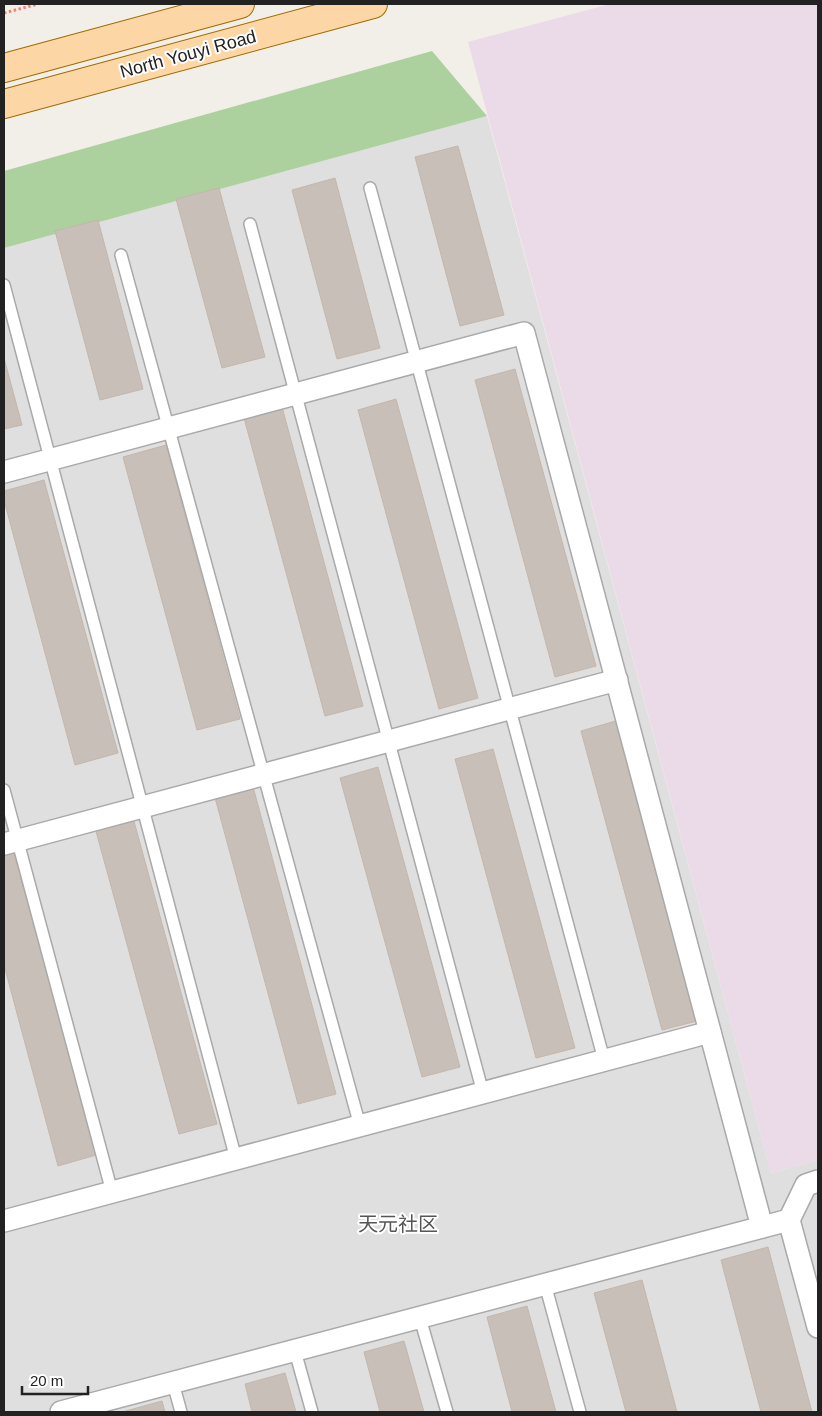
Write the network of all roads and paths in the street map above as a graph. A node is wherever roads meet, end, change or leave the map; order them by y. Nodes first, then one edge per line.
1 (38, 4) edge
2 (240, 4) edge
3 (373, 4) edge
4 (189, 10) edge
5 (4, 13) edge
6 (4, 68) edge
7 (4, 104) edge
8 (370, 188) dead end
9 (250, 224) dead end
10 (120, 255) dead end
11 (4, 285) edge
12 (416, 361) junction
13 (296, 394) junction
14 (168, 428) junction
15 (51, 459) junction
16 (4, 472) edge
17 (617, 680) junction
18 (509, 708) junction
19 (389, 741) junction
20 (263, 774) junction
21 (4, 790) edge
22 (143, 807) junction
23 (11, 842) edge
24 (710, 1032) junction
25 (604, 1060) junction
26 (483, 1093) junction
27 (360, 1126) junction
28 (236, 1159) junction
29 (818, 1182) edge
30 (112, 1192) junction
31 (789, 1220) junction
32 (4, 1221) edge
33 (762, 1227) junction
34 (545, 1284) junction
35 (420, 1318) junction
36 (818, 1327) edge
37 (295, 1351) junction
38 (173, 1383) junction
39 (61, 1412) edge
40 (181, 1412) edge
41 (312, 1412) edge
42 (447, 1412) edge
43 (580, 1412) edge

1 - 5 path
2 - 4 main road, North Youyi Road
3 - 7 main road, North Youyi Road
4 - 6 main road, North Youyi Road
8 - 12 lane
9 - 13 lane
10 - 14 lane
11 - 15 lane
12 - 13 street
12 - 17 street
12 - 18 lane
13 - 14 street
13 - 19 lane
14 - 15 street
14 - 20 lane
15 - 16 street
15 - 22 lane
17 - 18 street
17 - 24 street
18 - 19 street
18 - 25 lane
19 - 20 street
19 - 26 lane
20 - 22 street
20 - 27 lane
21 - 23 lane
22 - 23 street
22 - 28 lane
23 - 30 lane
24 - 25 street
24 - 33 street
25 - 26 street
26 - 27 street
27 - 28 street
28 - 30 street
29 - 31 street
30 - 32 street
31 - 33 street
31 - 36 street
33 - 34 street
34 - 35 street
34 - 43 lane
35 - 37 street
35 - 42 lane
37 - 38 street
37 - 41 lane
38 - 39 street
38 - 40 lane

